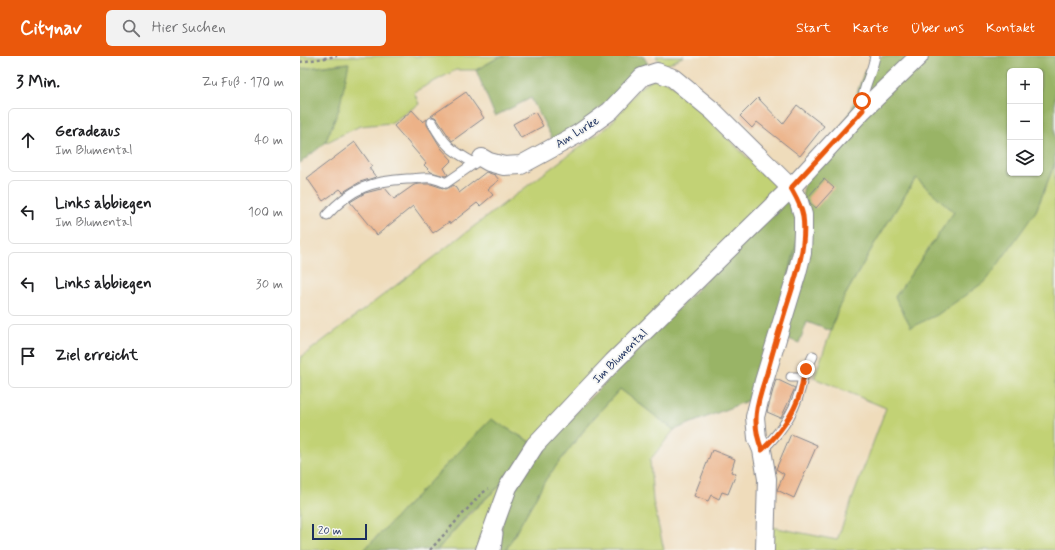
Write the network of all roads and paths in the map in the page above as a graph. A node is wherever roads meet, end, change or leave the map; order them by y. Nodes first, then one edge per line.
1 (337, 56) edge
2 (875, 56) edge
3 (919, 56) edge
4 (300, 62) edge
5 (863, 110) junction
6 (432, 122) dead end
7 (478, 160) junction
8 (791, 188) junction
9 (327, 215) dead end
10 (813, 356) dead end
11 (791, 376) dead end
12 (803, 377) junction
13 (762, 450) junction
14 (492, 486) dead end
15 (494, 525) junction
16 (430, 550) edge
17 (485, 550) edge
18 (496, 550) edge
19 (765, 550) edge

1 - 4 path
2 - 5 lane
3 - 5 street, Im Blumental
5 - 8 street, Im Blumental
6 - 7 lane
7 - 8 street, Am Lurke
7 - 9 lane
8 - 13 street
8 - 15 street, Im Blumental
10 - 12 lane
11 - 12 lane
12 - 13 lane
13 - 19 street
14 - 16 path
15 - 17 street, Im Blumental
15 - 18 lane

